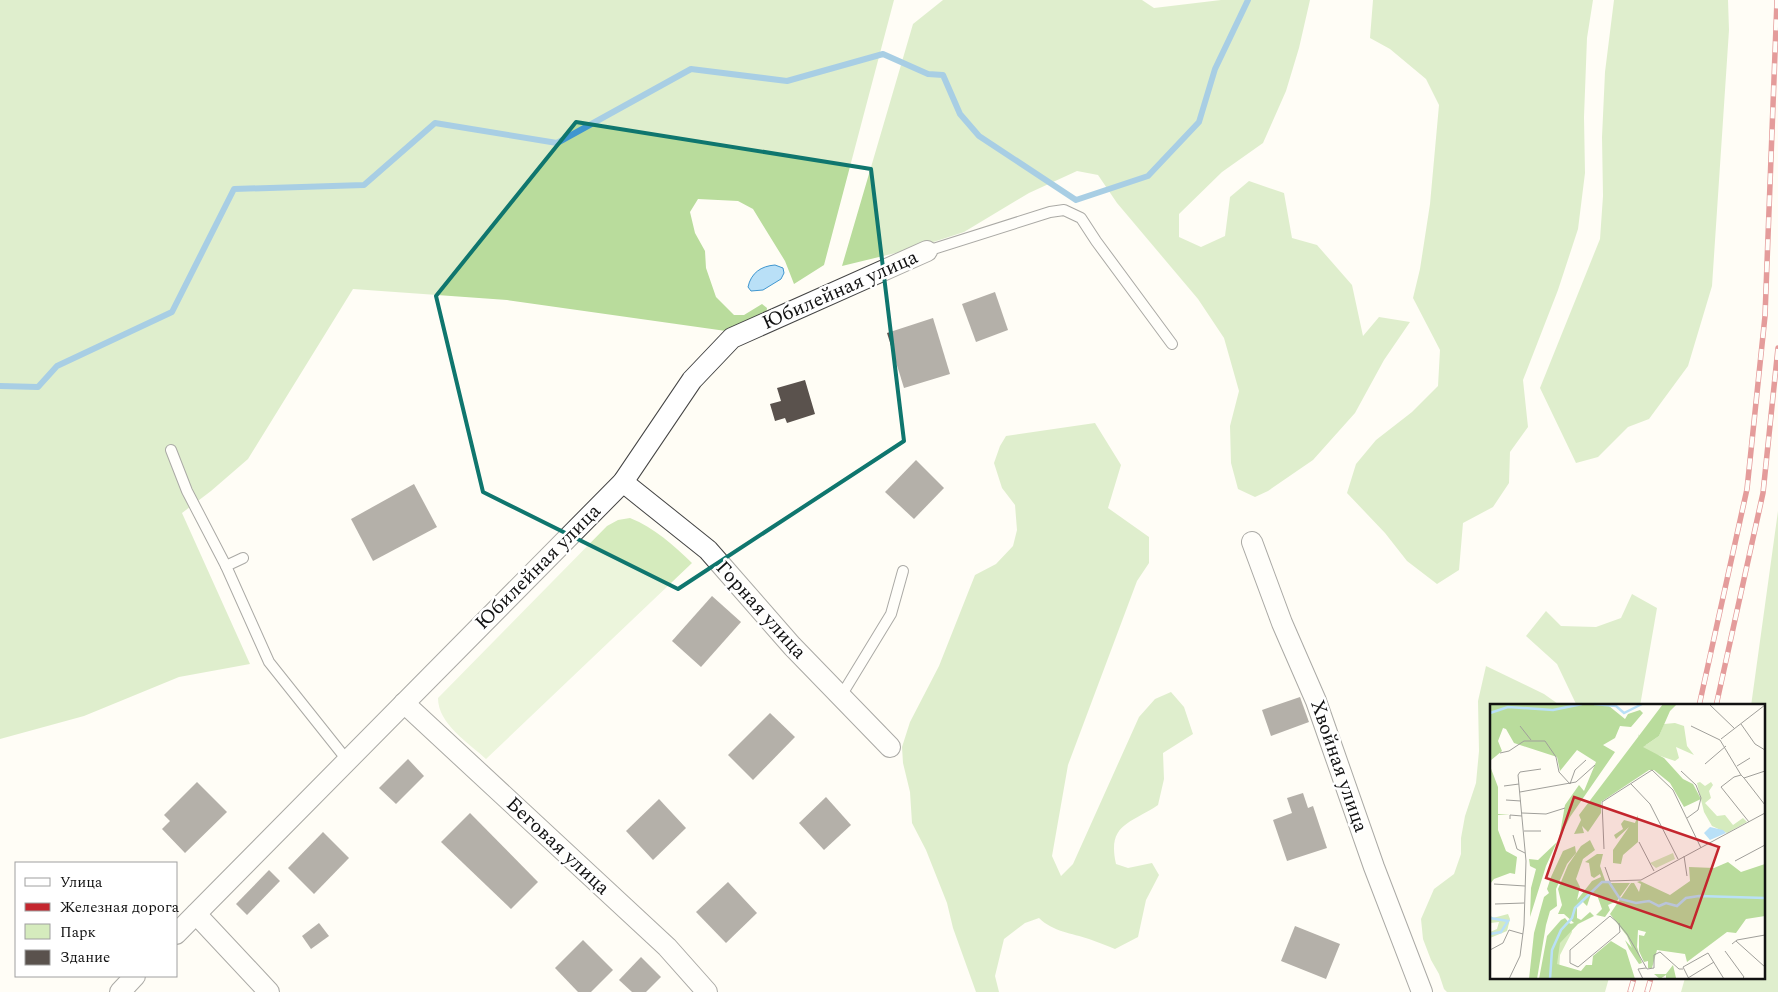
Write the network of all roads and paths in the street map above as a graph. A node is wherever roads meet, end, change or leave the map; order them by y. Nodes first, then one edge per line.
1 (926, 251) joint
2 (1172, 344) dead end
3 (171, 450) dead end
4 (623, 482) junction
5 (1252, 542) dead end
6 (243, 558) dead end
7 (226, 566) junction
8 (903, 570) dead end
9 (841, 696) junction
10 (404, 703) junction
11 (890, 747) dead end
12 (347, 760) junction
13 (196, 914) junction
14 (178, 932) edge
15 (134, 977) edge
16 (120, 992) edge
17 (269, 992) edge
18 (707, 992) edge
19 (1422, 992) edge

1 - 2 lane
1 - 4 street, Юбилейная улица
3 - 7 lane
4 - 9 street, Горная улица
4 - 10 street, Юбилейная улица
5 - 19 street, Хвойная улица
6 - 7 lane
7 - 12 lane
8 - 9 lane
9 - 11 street, Горная улица
10 - 12 street, Юбилейная улица
10 - 18 street, Беговая улица
12 - 13 street, Юбилейная улица
13 - 14 street, Юбилейная улица
13 - 17 street
15 - 16 street

